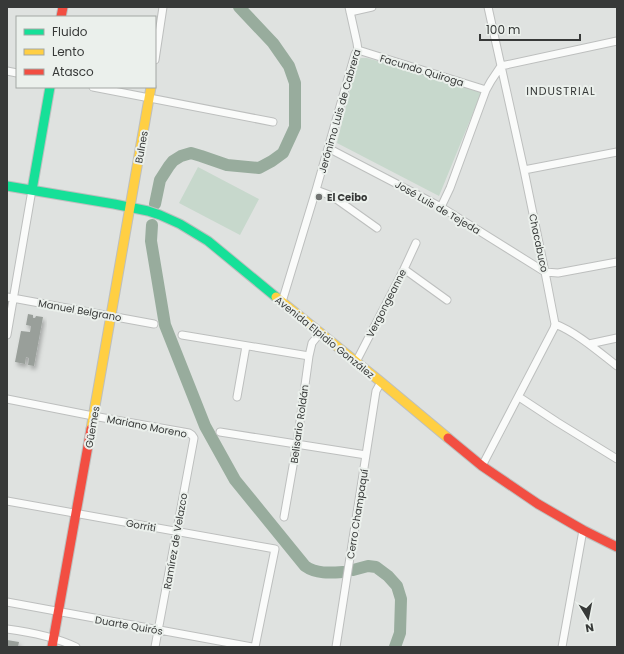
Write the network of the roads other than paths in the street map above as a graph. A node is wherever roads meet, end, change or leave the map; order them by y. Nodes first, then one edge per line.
1 (163, 7) edge
2 (372, 7) edge
3 (488, 7) edge
4 (350, 9) edge
5 (617, 41) edge
6 (358, 50) junction
7 (156, 53) edge
8 (501, 66) junction
9 (50, 88) edge
10 (100, 88) edge
11 (151, 88) edge
12 (486, 90) junction
13 (149, 97) junction
14 (273, 122) dead end
15 (328, 148) junction
16 (617, 152) edge
17 (524, 170) junction
18 (7, 186) edge
19 (32, 190) junction
20 (316, 190) junction
21 (130, 207) junction
22 (441, 207) junction
23 (377, 228) dead end
24 (416, 243) dead end
25 (617, 262) edge
26 (404, 269) junction
27 (545, 272) junction
28 (10, 298) edge
29 (447, 300) dead end
30 (282, 302) junction
31 (111, 316) junction
32 (154, 324) dead end
33 (555, 324) junction
34 (320, 333) junction
35 (7, 335) edge
36 (182, 335) dead end
37 (617, 338) edge
38 (588, 344) junction
39 (246, 346) junction
40 (309, 356) junction
41 (356, 362) junction
42 (617, 366) edge
43 (381, 382) junction
44 (237, 397) dead end
45 (519, 397) junction
46 (7, 399) edge
47 (93, 416) junction
48 (220, 432) dead end
49 (192, 435) joint
50 (297, 444) junction
51 (366, 455) junction
52 (617, 459) edge
53 (482, 466) junction
54 (7, 501) edge
55 (77, 513) junction
56 (284, 517) dead end
57 (583, 530) junction
58 (176, 532) junction
59 (617, 548) edge
60 (7, 602) edge
61 (58, 612) junction
62 (7, 630) edge
63 (158, 630) junction
64 (53, 643) edge
65 (76, 647) edge
66 (155, 647) edge
67 (252, 647) edge
68 (255, 647) edge
69 (336, 647) edge
70 (562, 647) edge

1 - 7 street
2 - 4 street
3 - 8 street, Chacabuco
4 - 6 street, Jerónimo Luis de Cabrera
5 - 8 street
6 - 12 street, Facundo Quiroga
6 - 15 street, Jerónimo Luis de Cabrera
8 - 12 street
8 - 17 street, Chacabuco
9 - 19 main road
10 - 13 street
11 - 13 main road, Bulnes
12 - 22 street
13 - 14 street
13 - 21 main road, Bulnes
15 - 20 street, Jerónimo Luis de Cabrera
15 - 22 street, José Luis de Tejeda
16 - 17 street
17 - 27 street, Chacabuco
18 - 19 main road, Avenida Elpidio González
19 - 21 main road, Avenida Elpidio González
19 - 28 street
20 - 23 street
20 - 30 street, Jerónimo Luis de Cabrera
21 - 30 main road, Avenida Elpidio González
21 - 31 main road, Güemes
22 - 27 street, José Luis de Tejeda
24 - 26 street, Vergongeanne
25 - 27 street
26 - 29 street
26 - 41 street, Vergongeanne
27 - 33 street, Chacabuco
28 - 31 street, Manuel Belgrano
28 - 35 street
30 - 34 main road, Avenida Elpidio González
31 - 32 street, Manuel Belgrano
31 - 47 main road, Güemes
33 - 38 street
33 - 45 street
34 - 40 street, Belisario Roldán
34 - 41 main road, Avenida Elpidio González
36 - 39 street
37 - 38 street
38 - 42 street
39 - 40 street
39 - 44 street
40 - 50 street, Belisario Roldán
41 - 43 main road, Avenida Elpidio González
43 - 51 street, Cerro Champaquí
43 - 53 main road, Avenida Elpidio González
45 - 52 street
45 - 53 street
46 - 47 street, Mariano Moreno
47 - 49 street, Mariano Moreno
47 - 55 main road, Güemes
48 - 50 street
49 - 58 street, Ramírez de Velazco
50 - 51 street
50 - 56 street, Belisario Roldán
51 - 69 street, Cerro Champaquí
53 - 57 main road, Avenida Elpidio González
54 - 55 street, Gorriti
55 - 58 street, Gorriti
55 - 61 main road, Güemes
57 - 59 main road, Avenida Elpidio González
57 - 70 street
58 - 63 street, Ramírez de Velazco
58 - 68 street, Gorriti
60 - 61 street, Duarte Quirós
61 - 63 street, Duarte Quirós
61 - 64 main road, Güemes
62 - 64 street
63 - 66 street, Ramírez de Velazco
63 - 67 street, Duarte Quirós
64 - 65 street

